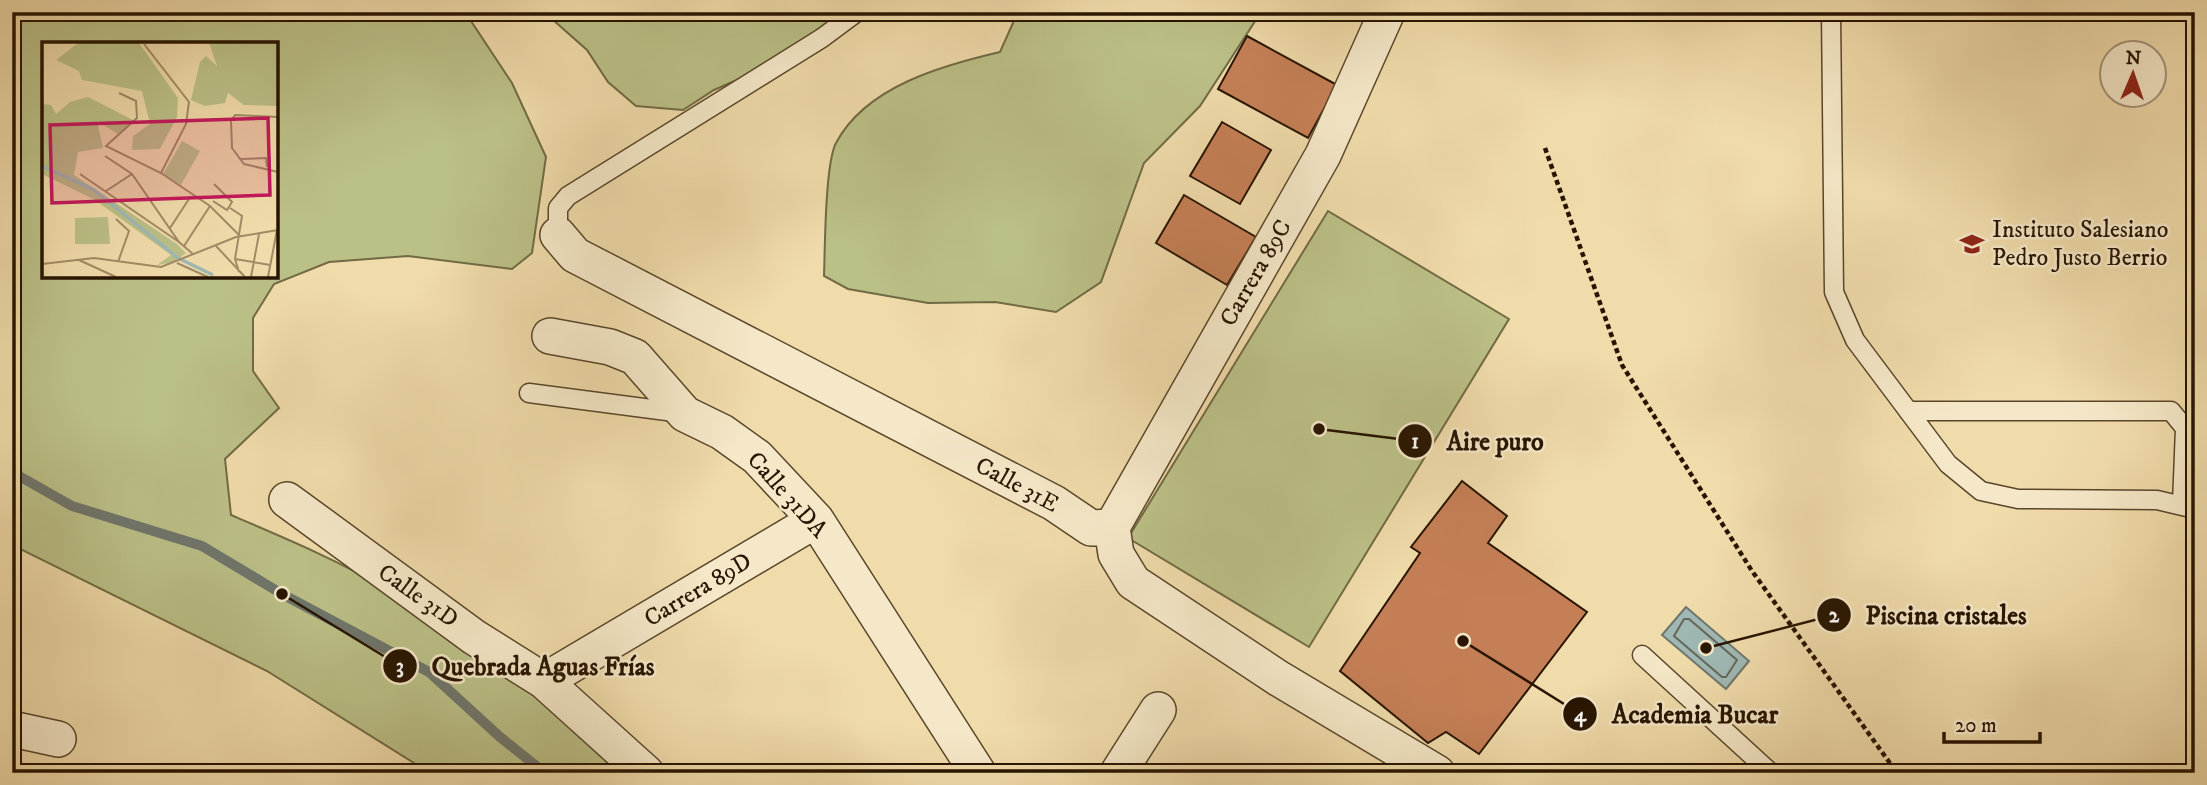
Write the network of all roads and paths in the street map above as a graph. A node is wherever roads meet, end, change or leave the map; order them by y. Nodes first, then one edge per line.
1 (858, 12) edge
2 (1387, 12) edge
3 (1831, 12) edge
4 (1545, 148) dead end
5 (558, 234) joint
6 (550, 336) dead end
7 (529, 393) dead end
8 (1908, 411) junction
9 (685, 414) junction
10 (286, 500) dead end
11 (2188, 506) edge
12 (816, 520) junction
13 (1112, 527) junction
14 (1642, 655) dead end
15 (544, 681) junction
16 (1158, 710) dead end
17 (12, 729) edge
18 (58, 739) dead end
19 (646, 773) edge
20 (978, 773) edge
21 (1118, 773) edge
22 (1437, 773) edge
23 (1771, 773) edge
24 (1893, 773) edge

1 - 5 lane
2 - 13 street, Carrera 89C
3 - 8 lane
4 - 24 path
5 - 13 street, Calle 31E
6 - 9 street, Calle 31DA
7 - 9 lane
8 - 11 lane
8 - 11 lane
9 - 12 street, Calle 31DA
10 - 15 street, Calle 31D
12 - 15 street, Carrera 89D
12 - 20 street, Calle 31DA
13 - 22 street
14 - 23 lane
15 - 19 street, Calle 31D
16 - 21 street
17 - 18 street

